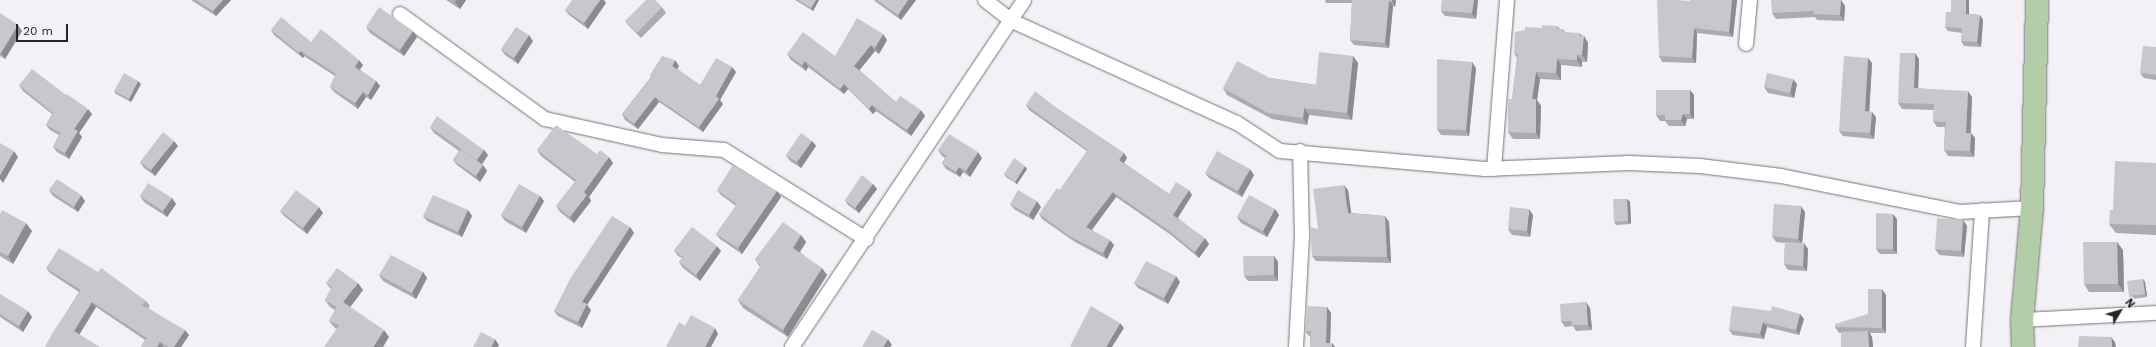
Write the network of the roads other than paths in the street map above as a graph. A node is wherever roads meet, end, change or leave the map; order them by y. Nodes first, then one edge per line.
1 (985, 0) edge
2 (1024, 0) edge
3 (1507, 0) edge
4 (1750, 0) edge
5 (2037, 0) edge
6 (400, 14) dead end
7 (1012, 21) junction
8 (1746, 44) dead end
9 (1300, 151) junction
10 (1494, 169) junction
11 (2032, 208) junction
12 (1982, 210) junction
13 (866, 239) junction
14 (2156, 313) edge
15 (2022, 320) junction
16 (792, 347) edge
17 (1296, 347) edge
18 (1973, 347) edge
19 (2023, 347) edge

1 - 7 street
2 - 7 street
3 - 10 street
4 - 8 street
5 - 11 main road
6 - 13 street
7 - 9 street
7 - 13 street
9 - 10 street
9 - 17 street
10 - 12 street
11 - 12 street
11 - 15 main road
12 - 18 street
13 - 16 street
14 - 15 street
15 - 19 main road

